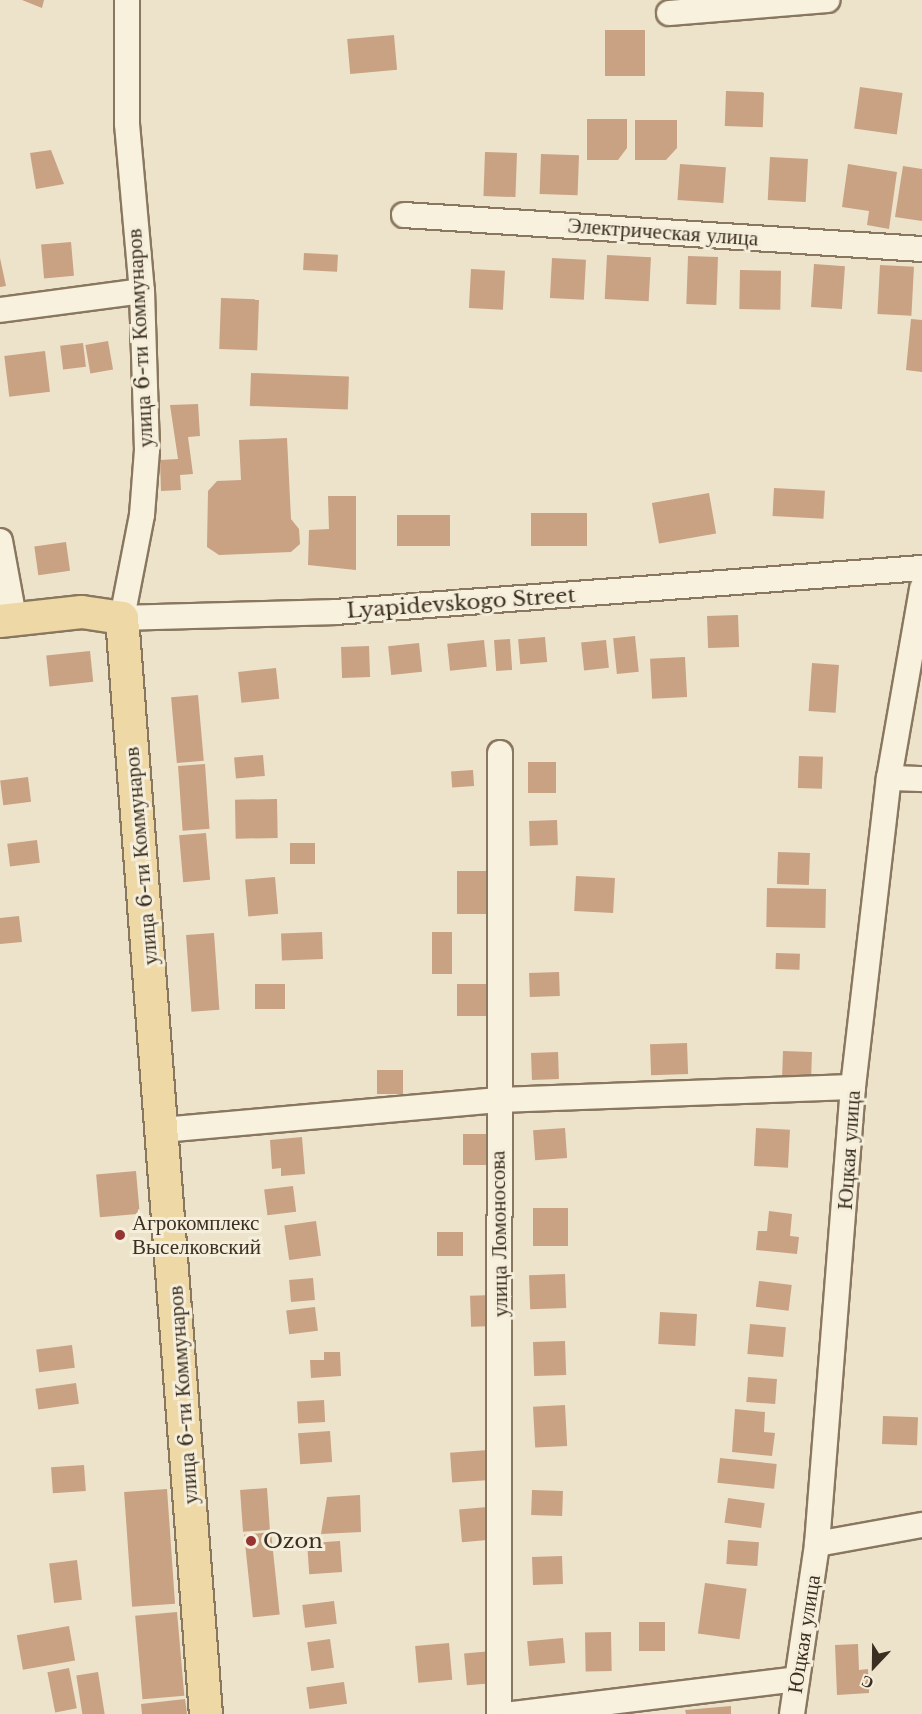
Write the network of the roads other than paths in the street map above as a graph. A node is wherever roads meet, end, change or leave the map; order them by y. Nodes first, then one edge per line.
1 (127, 0) edge
2 (827, 0) edge
3 (669, 14) dead end
4 (404, 215) dead end
5 (922, 249) edge
6 (142, 291) junction
7 (0, 310) edge
8 (0, 542) edge
9 (922, 568) edge
10 (922, 588) edge
11 (122, 618) junction
12 (7, 619) edge
13 (500, 753) dead end
14 (889, 778) junction
15 (922, 778) edge
16 (853, 1087) junction
17 (498, 1100) junction
18 (163, 1130) junction
19 (922, 1525) edge
20 (817, 1544) junction
21 (797, 1679) junction
22 (206, 1714) edge
23 (499, 1714) edge
24 (513, 1714) edge
25 (792, 1714) edge

1 - 6 street, улица 6-ти Коммунаров
2 - 3 street
4 - 5 street, Электрическая улица
6 - 7 street
6 - 11 street, улица 6-ти Коммунаров
8 - 12 street
9 - 11 street, Lyapidevskogo Street
10 - 14 street, Юцкая улица
11 - 12 main road, Lyapidevskogo Street
11 - 18 main road, улица 6-ти Коммунаров
13 - 17 street, улица Ломоносова
14 - 15 street
14 - 16 street, Юцкая улица
16 - 17 street
16 - 20 street, Юцкая улица
17 - 18 street
17 - 23 street, улица Ломоносова
18 - 22 main road, улица 6-ти Коммунаров
19 - 20 street
20 - 21 street, Юцкая улица
21 - 24 street
21 - 25 street, Юцкая улица

